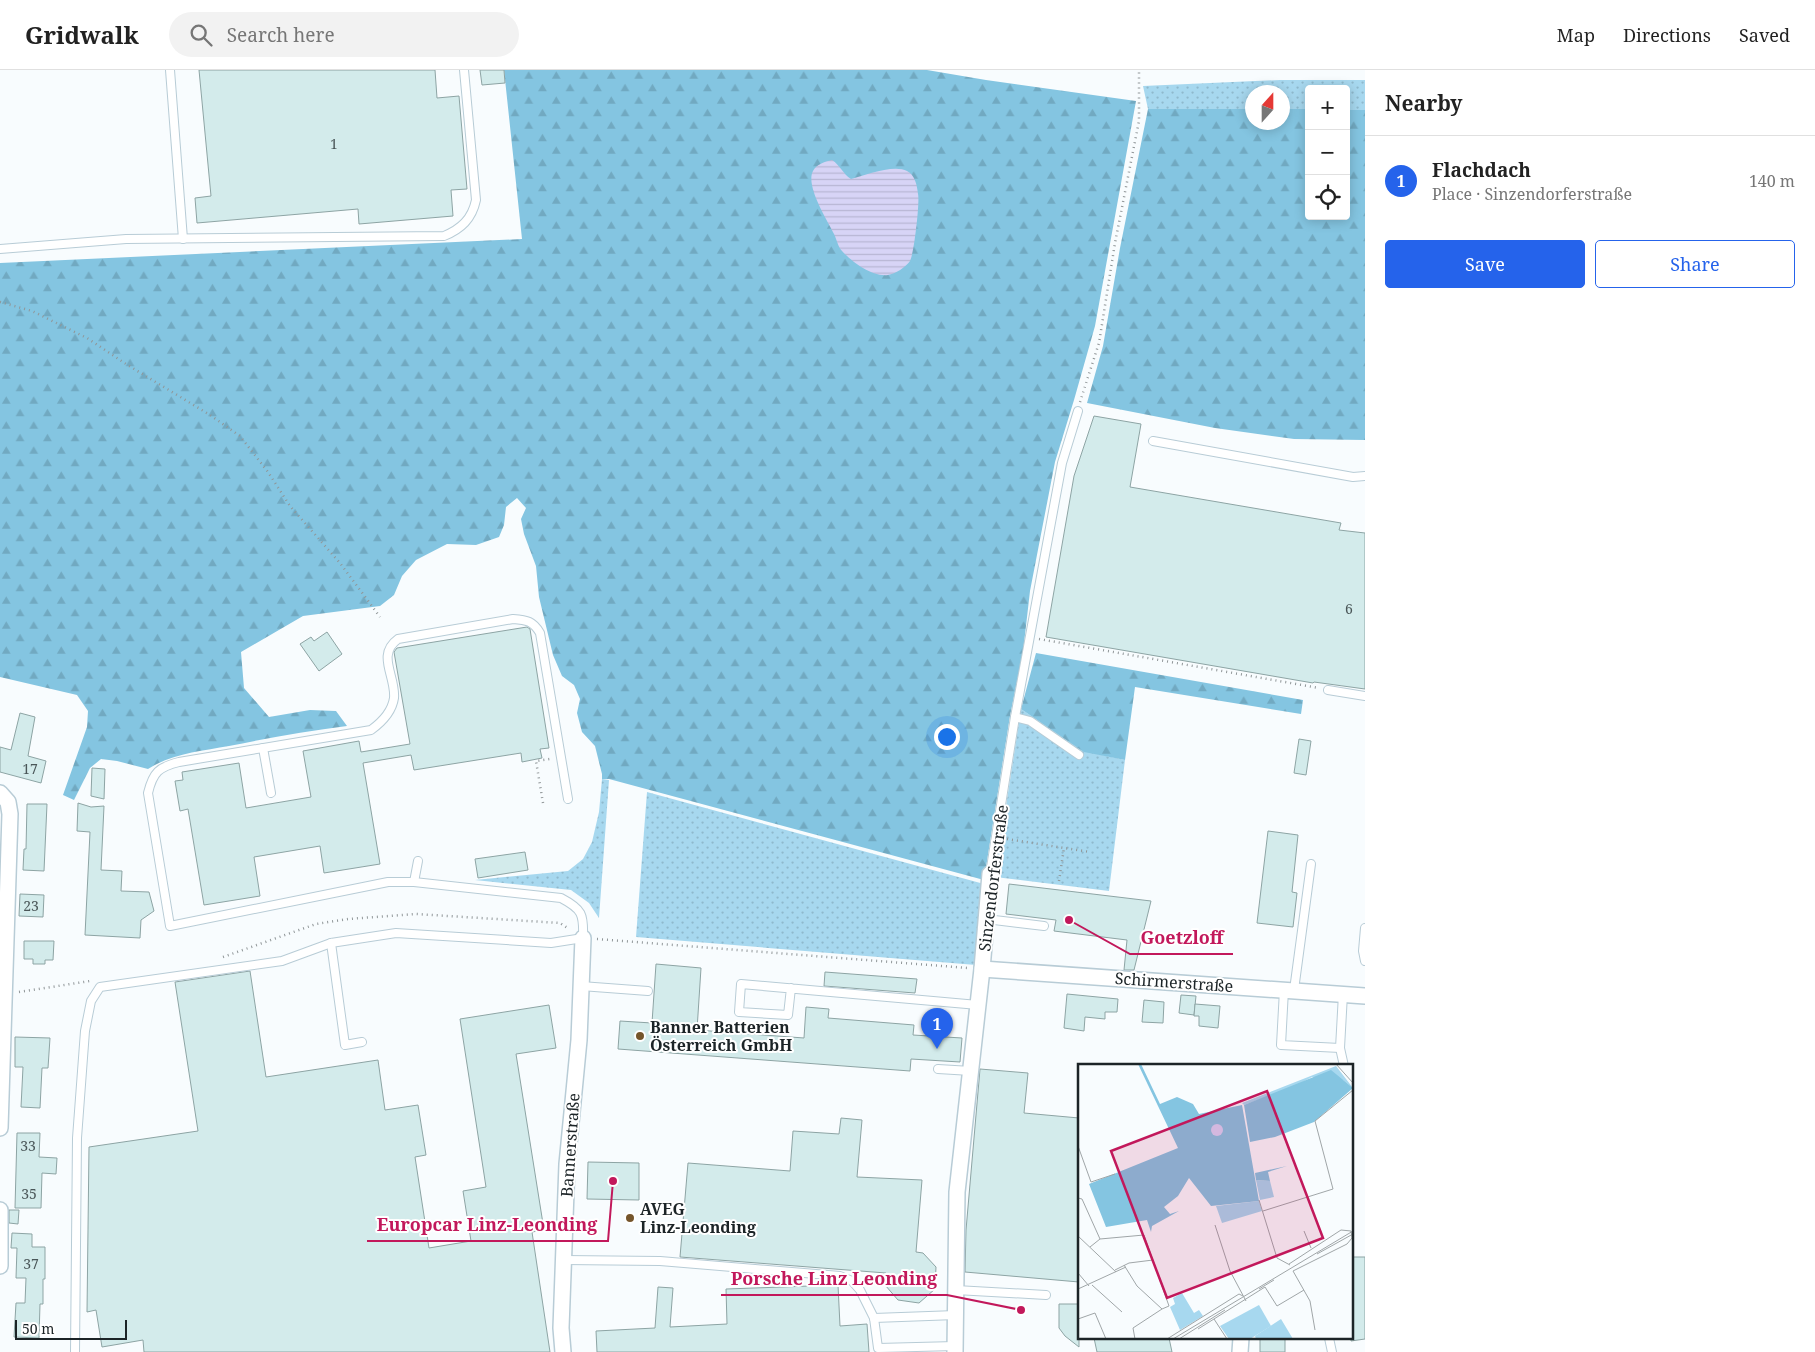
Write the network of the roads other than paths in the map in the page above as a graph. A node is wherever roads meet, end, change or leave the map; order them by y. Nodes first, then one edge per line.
1 (170, 70) edge
2 (464, 70) edge
3 (183, 239) junction
4 (0, 249) edge
5 (1078, 411) road end
6 (1153, 441) dead end
7 (1365, 476) edge
8 (1328, 690) road end
9 (1365, 696) edge
10 (1015, 717) junction
11 (263, 748) junction
12 (1079, 755) dead end
13 (0, 793) edge
14 (271, 793) dead end
15 (568, 799) dead end
16 (418, 861) dead end
17 (1311, 864) dead end
18 (990, 874) joint
19 (414, 882) junction
20 (986, 919) junction
21 (1044, 926) dead end
22 (1365, 928) edge
23 (583, 938) junction
24 (331, 943) junction
25 (1365, 961) edge
26 (982, 969) junction
27 (581, 986) junction
28 (790, 988) junction
29 (1289, 990) junction
30 (648, 991) dead end
31 (1343, 994) junction
32 (1365, 996) edge
33 (978, 1005) junction
34 (2, 1018) edge
35 (362, 1042) dead end
36 (1340, 1048) junction
37 (1344, 1064) edge
38 (938, 1069) dead end
39 (971, 1071) junction
40 (0, 1128) edge
41 (0, 1210) edge
42 (564, 1260) junction
43 (0, 1266) edge
44 (956, 1290) junction
45 (1046, 1294) dead end
46 (956, 1314) junction
47 (874, 1318) junction
48 (955, 1349) edge
49 (75, 1352) edge
50 (563, 1352) edge

1 - 3 lane
2 - 3 lane
3 - 4 lane
5 - 10 lane, Sinzendorferstraße
6 - 7 lane
8 - 9 lane
10 - 12 lane
10 - 18 lane, Sinzendorferstraße
11 - 14 lane
11 - 15 lane
11 - 19 lane
13 - 34 street
16 - 19 lane
17 - 29 lane
18 - 20 street, Sinzendorferstraße
19 - 23 lane
20 - 21 lane
20 - 26 street, Sinzendorferstraße
22 - 25 lane
23 - 24 lane
23 - 27 street, Bannerstraße
24 - 35 lane
24 - 49 lane
26 - 29 street, Schirmerstraße
26 - 33 street, Sinzendorferstraße
27 - 30 lane
27 - 42 street, Bannerstraße
28 - 28 lane
28 - 33 lane
29 - 31 street, Schirmerstraße
29 - 36 lane
31 - 32 street, Schirmerstraße
31 - 36 lane
33 - 39 street, Sinzendorferstraße
34 - 40 street
36 - 37 lane
38 - 39 lane
39 - 44 street, Sinzendorferstraße
41 - 43 street
42 - 47 lane
42 - 50 street, Bannerstraße
44 - 45 lane
44 - 46 street, Sinzendorferstraße
46 - 47 lane
46 - 48 street, Sinzendorferstraße
47 - 48 lane

